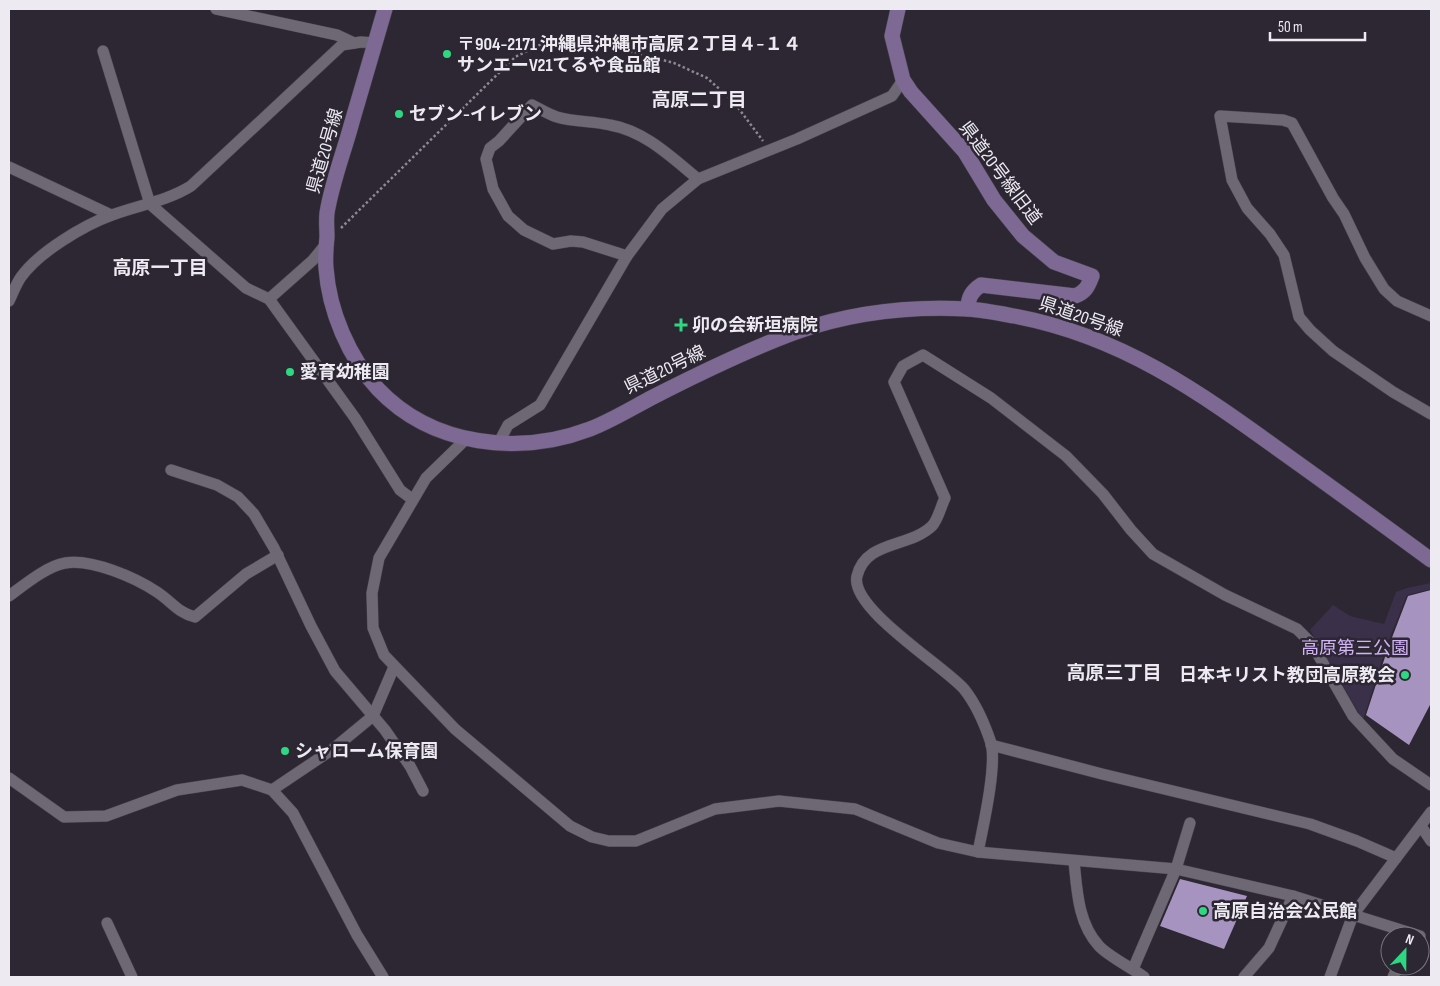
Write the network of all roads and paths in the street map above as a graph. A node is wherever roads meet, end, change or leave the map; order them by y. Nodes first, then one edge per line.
1 (216, 9) edge
2 (385, 9) edge
3 (898, 9) edge
4 (355, 43) junction
5 (375, 43) junction
6 (103, 51) dead end
7 (903, 80) junction
8 (9, 167) edge
9 (698, 179) junction
10 (150, 204) junction
11 (111, 215) junction
12 (326, 244) junction
13 (627, 256) junction
14 (269, 299) junction
15 (9, 301) edge
16 (968, 309) junction
17 (1431, 316) edge
18 (1431, 414) edge
19 (466, 439) junction
20 (498, 444) junction
21 (171, 470) dead end
22 (412, 499) junction
23 (278, 555) junction
24 (1431, 560) edge
25 (9, 596) edge
26 (394, 667) junction
27 (373, 716) junction
28 (991, 745) junction
29 (9, 778) edge
30 (1431, 785) edge
31 (272, 790) junction
32 (423, 791) dead end
33 (1431, 812) edge
34 (1190, 824) dead end
35 (1421, 826) junction
36 (1431, 841) edge
37 (978, 852) junction
38 (1396, 858) junction
39 (1074, 861) junction
40 (1176, 869) junction
41 (1293, 896) junction
42 (1353, 915) junction
43 (107, 923) dead end
44 (1386, 926) edge
45 (1133, 969) junction
46 (132, 977) edge
47 (383, 977) edge
48 (1144, 977) edge
49 (1244, 977) edge
50 (1330, 977) edge

1 - 4 street
2 - 5 main road, 県道20号線
3 - 7 main road, 県道20号線旧道
4 - 5 street
4 - 10 street
5 - 12 main road, 県道20号線
6 - 10 street
7 - 9 street
7 - 16 main road, 県道20号線旧道
8 - 11 street
9 - 13 street
9 - 13 street
10 - 11 street
10 - 14 street
11 - 15 street
12 - 14 street
12 - 19 main road, 県道20号線
13 - 20 street
14 - 22 street
16 - 20 main road, 県道20号線
16 - 24 main road, 県道20号線
17 - 18 street
19 - 20 main road, 県道20号線
19 - 22 street
21 - 23 street
22 - 26 street
23 - 25 street
23 - 27 street
26 - 27 street
26 - 37 street
27 - 31 street
27 - 32 street
28 - 30 street
28 - 37 street
28 - 38 street
29 - 31 street
31 - 47 street
33 - 35 street
34 - 40 street
35 - 36 street
35 - 38 street
37 - 39 street
38 - 42 street
39 - 40 street
39 - 45 street
40 - 41 street
40 - 45 street
41 - 42 street
41 - 49 street
42 - 44 street
42 - 50 street
43 - 46 street
45 - 48 street

